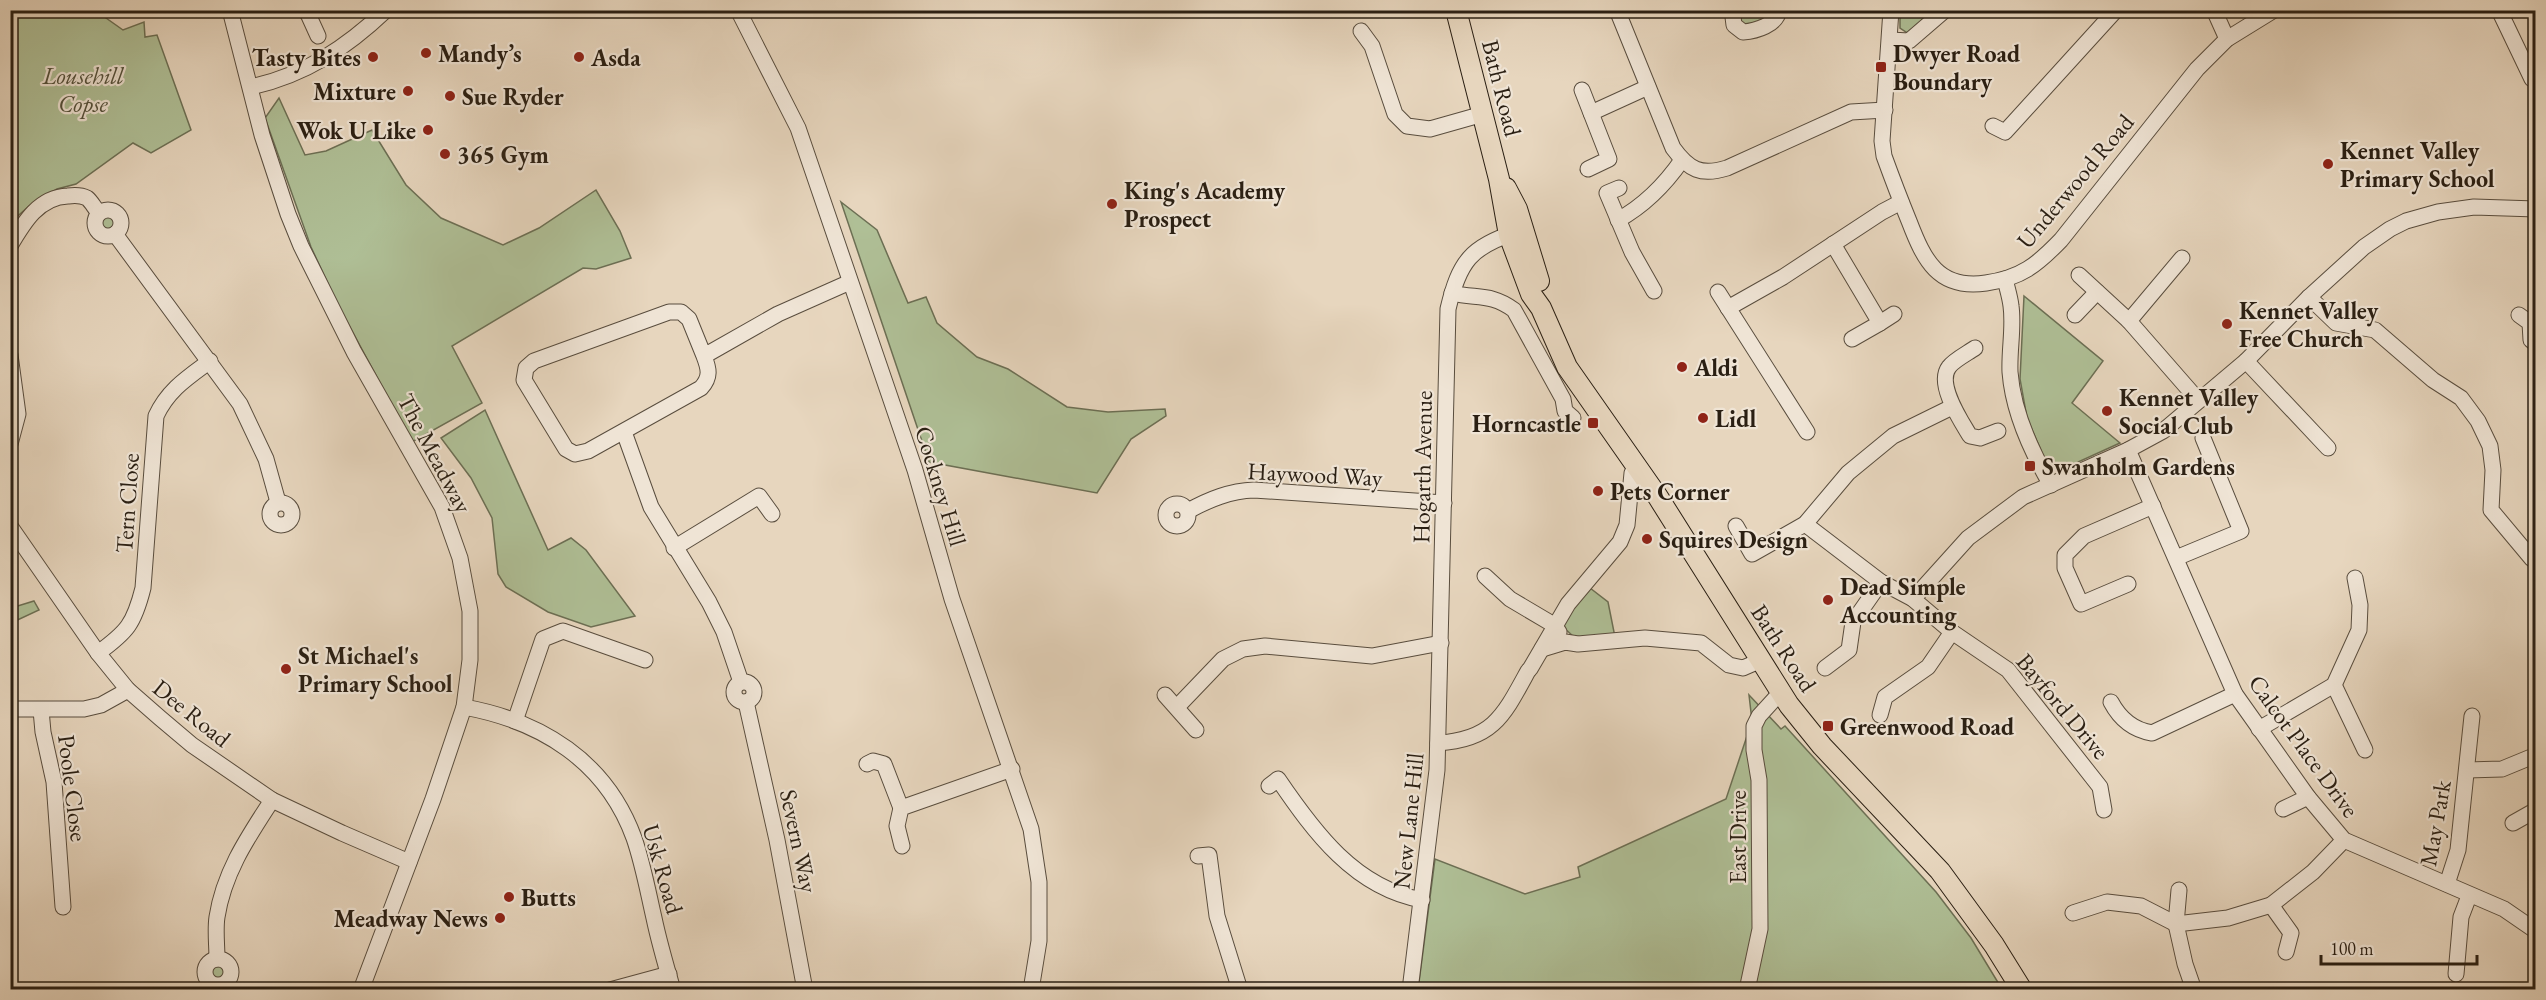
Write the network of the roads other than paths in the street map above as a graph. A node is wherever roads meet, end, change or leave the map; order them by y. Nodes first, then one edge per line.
1 (230, 10) edge
2 (304, 10) edge
3 (386, 10) edge
4 (738, 10) edge
5 (1456, 10) edge
6 (1617, 10) edge
7 (1737, 10) edge
8 (1779, 10) edge
9 (1891, 10) edge
10 (1945, 10) edge
11 (2116, 10) edge
12 (2214, 10) edge
13 (2274, 10) edge
14 (2499, 10) edge
15 (1360, 32) dead end
16 (318, 36) dead end
17 (2227, 39) junction
18 (1890, 40) junction
19 (2529, 56) edge
20 (2532, 80) dead end
21 (251, 87) junction
22 (1648, 87) junction
23 (1582, 90) dead end
24 (1885, 110) junction
25 (1591, 113) junction
26 (1483, 114) junction
27 (2005, 133) dead end
28 (1682, 160) junction
29 (1588, 169) dead end
30 (1619, 188) dead end
31 (1901, 202) junction
32 (2535, 209) edge
33 (1618, 220) junction
34 (1516, 233) junction
35 (1833, 244) junction
36 (10, 246) edge
37 (2182, 258) dead end
38 (2079, 275) dead end
39 (2005, 279) junction
40 (850, 282) junction
41 (1654, 291) dead end
42 (1718, 291) dead end
43 (2097, 292) junction
44 (1452, 293) junction
45 (2309, 297) junction
46 (1728, 308) junction
47 (1894, 314) dead end
48 (2075, 315) dead end
49 (2528, 319) edge
50 (2129, 321) junction
51 (1880, 323) junction
52 (1852, 339) dead end
53 (2535, 344) edge
54 (1975, 348) dead end
55 (10, 355) edge
56 (704, 356) junction
57 (210, 361) junction
58 (2246, 361) junction
59 (2198, 400) junction
60 (1952, 407) junction
61 (1573, 418) dead end
62 (1998, 431) dead end
63 (624, 432) junction
64 (1807, 432) dead end
65 (2203, 438) dead end
66 (10, 444) edge
67 (2328, 448) dead end
68 (2128, 450) junction
69 (1636, 465) junction
70 (2051, 485) junction
71 (278, 502) dead end
72 (1444, 503) junction
73 (2153, 506) junction
74 (1188, 511) dead end
75 (772, 514) dead end
76 (1805, 524) junction
77 (10, 526) edge
78 (1736, 526) dead end
79 (674, 548) junction
80 (2176, 558) junction
81 (2532, 559) dead end
82 (1485, 576) dead end
83 (2355, 578) dead end
84 (1881, 582) junction
85 (2128, 584) dead end
86 (1913, 599) junction
87 (1554, 625) junction
88 (1952, 633) junction
89 (1564, 642) junction
90 (1441, 643) junction
91 (1542, 650) junction
92 (98, 654) junction
93 (645, 660) dead end
94 (1759, 661) junction
95 (1825, 668) dead end
96 (2334, 685) junction
97 (128, 690) junction
98 (1780, 693) junction
99 (2235, 694) junction
100 (1165, 695) dead end
101 (2111, 702) dead end
102 (464, 707) junction
103 (1177, 707) junction
104 (10, 709) edge
105 (41, 710) junction
106 (1880, 715) dead end
107 (2472, 716) dead end
108 (515, 721) junction
109 (2259, 729) junction
110 (1196, 730) dead end
111 (1438, 743) junction
112 (2365, 750) dead end
113 (2535, 755) edge
114 (867, 764) dead end
115 (1012, 769) junction
116 (2467, 770) junction
117 (1279, 779) dead end
118 (2308, 797) junction
119 (272, 800) junction
120 (901, 808) junction
121 (2283, 809) dead end
122 (2104, 810) dead end
123 (2535, 810) edge
124 (2513, 823) dead end
125 (2344, 840) junction
126 (902, 846) dead end
127 (1210, 854) dead end
128 (409, 862) junction
129 (2447, 884) junction
130 (2179, 890) dead end
131 (2469, 896) junction
132 (1422, 900) junction
133 (2271, 905) junction
134 (63, 907) dead end
135 (2073, 913) dead end
136 (2176, 924) junction
137 (2535, 931) edge
138 (2286, 952) dead end
139 (217, 959) dead end
140 (669, 974) junction
141 (2456, 974) dead end
142 (361, 990) edge
143 (610, 990) edge
144 (673, 990) edge
145 (805, 990) edge
146 (1031, 990) edge
147 (1240, 990) edge
148 (1410, 990) edge
149 (1747, 990) edge
150 (2022, 990) edge
151 (2194, 990) edge

1 - 21 street, The Meadway
2 - 16 street
3 - 21 street
4 - 40 street, Cockney Hill
5 - 26 main road, Bath Road
6 - 22 street
7 - 8 street
9 - 18 street, Underwood Road
10 - 18 street
11 - 27 street
12 - 17 street
13 - 17 street, Underwood Road
14 - 19 street
15 - 26 street
17 - 39 street, Underwood Road
18 - 24 street, Underwood Road
19 - 20 street
21 - 102 street, The Meadway
22 - 25 street
22 - 28 street
23 - 25 street
24 - 28 street
24 - 31 street, Underwood Road
25 - 29 street
26 - 34 main road, Bath Road
28 - 33 street
30 - 33 street
31 - 35 street
31 - 39 street, Underwood Road
32 - 45 street
33 - 41 street
34 - 44 street, Hogarth Avenue
34 - 69 main road, Bath Road
35 - 46 street
35 - 51 street
36 - 57 street
37 - 50 street
38 - 43 street
39 - 70 street
40 - 56 street
40 - 115 street, Cockney Hill
42 - 46 street
43 - 48 street
43 - 50 street
44 - 61 street
44 - 72 street, Hogarth Avenue
45 - 58 street
45 - 81 street
46 - 64 street
47 - 51 street
49 - 53 street
50 - 59 street
51 - 52 street
54 - 60 street
55 - 66 street
56 - 63 street
56 - 63 street
57 - 71 street
57 - 92 street, Tern Close
58 - 59 street
58 - 67 street
59 - 68 street
60 - 62 street
60 - 76 street
63 - 79 street, Severn Way
65 - 80 street
68 - 70 street
68 - 73 street, Calcot Place Drive
69 - 87 street, New Lane Hill
69 - 94 main road, Bath Road
70 - 86 street
72 - 74 street, Haywood Way
72 - 90 street, Hogarth Avenue
73 - 80 street, Calcot Place Drive
73 - 85 street
75 - 79 street
76 - 78 street
76 - 84 street, Bayford Drive
77 - 92 street, Dee Road
79 - 145 street, Severn Way
80 - 99 street, Calcot Place Drive
82 - 87 street
83 - 96 street
84 - 86 street, Bayford Drive
84 - 95 street
86 - 88 street, Bayford Drive
87 - 89 street
87 - 91 street, New Lane Hill
88 - 106 street
88 - 122 street, Bayford Drive
89 - 91 street
89 - 94 street
90 - 103 street
90 - 111 street, Hogarth Avenue
91 - 111 street, New Lane Hill
92 - 97 street, Dee Road
93 - 108 street
94 - 98 main road, Bath Road
96 - 109 street
96 - 112 street
97 - 105 street
97 - 119 street, Dee Road
98 - 149 street, East Drive
98 - 150 main road, Bath Road
99 - 101 street
99 - 109 street, Calcot Place Drive
100 - 103 street
102 - 108 street, Usk Road
102 - 128 street, The Meadway
103 - 110 street
104 - 105 street
105 - 134 street, Poole Close
107 - 116 street, May Park
108 - 140 street, Usk Road
109 - 118 street, Calcot Place Drive
111 - 132 street, New Lane Hill
113 - 116 street, May Park
114 - 120 street
115 - 120 street
115 - 146 street, Cockney Hill
116 - 129 street, May Park
117 - 132 street
118 - 121 street
118 - 125 street, Calcot Place Drive
119 - 128 street, Dee Road
119 - 139 street
120 - 126 street
123 - 124 street
125 - 129 street, Calcot Place Drive
125 - 133 street
127 - 147 street
128 - 142 street, The Meadway
129 - 131 street, Calcot Place Drive
130 - 136 street
131 - 137 street, Calcot Place Drive
131 - 141 street
132 - 148 street, New Lane Hill
133 - 136 street
133 - 138 street
135 - 136 street
136 - 151 street
140 - 143 street
140 - 144 street, Usk Road

